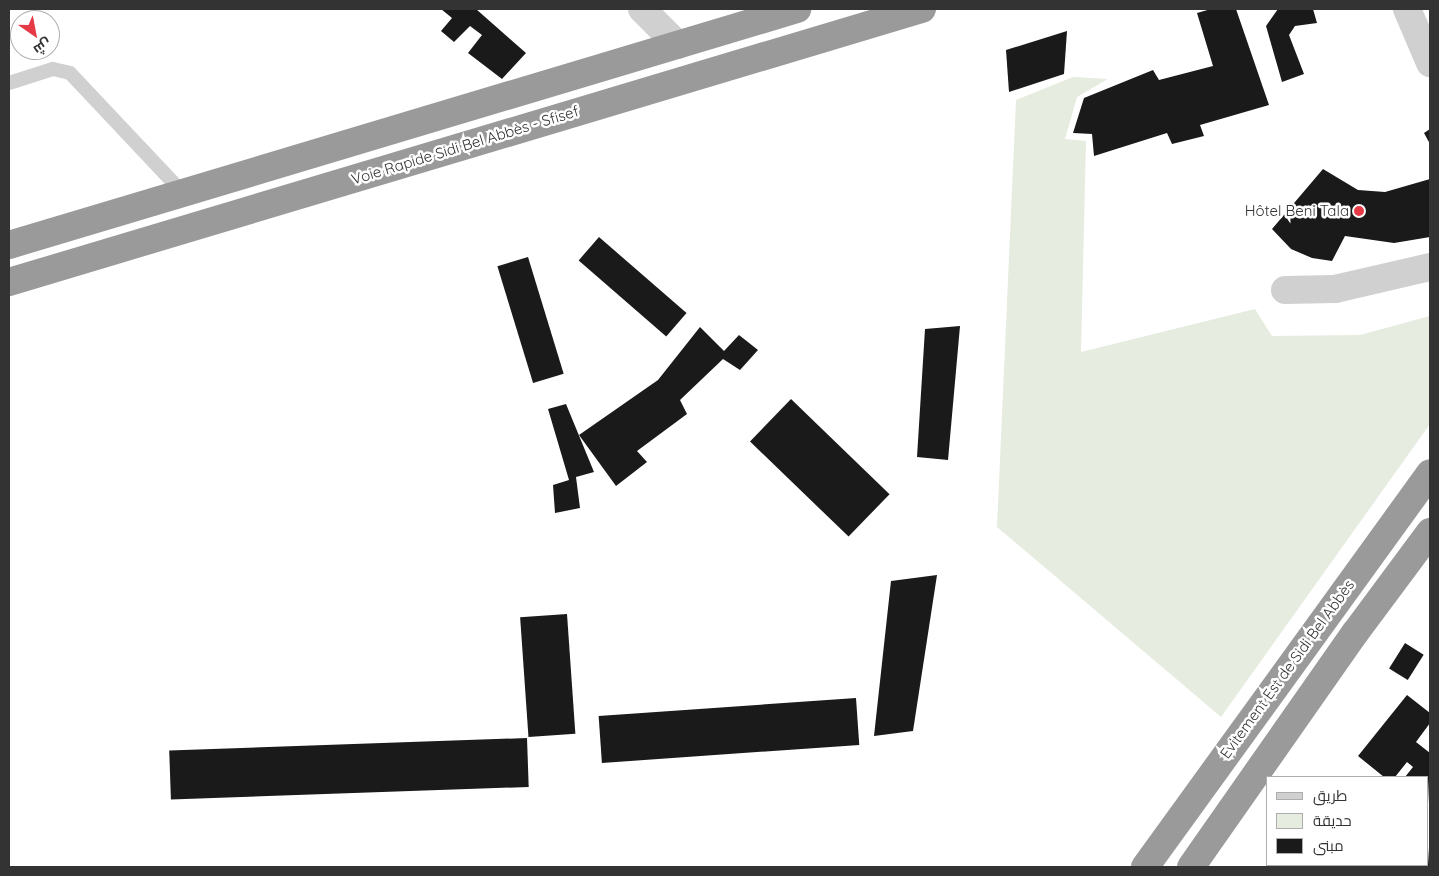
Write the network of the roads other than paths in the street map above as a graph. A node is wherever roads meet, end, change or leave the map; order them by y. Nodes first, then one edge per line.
1 (642, 9) edge
2 (797, 9) edge
3 (922, 9) edge
4 (1414, 11) edge
5 (678, 45) junction
6 (1430, 63) edge
7 (9, 83) edge
8 (492, 100) junction
9 (500, 135) junction
10 (182, 192) junction
11 (206, 224) junction
12 (9, 244) edge
13 (1430, 267) edge
14 (9, 282) edge
15 (1285, 290) dead end
16 (1430, 472) edge
17 (1430, 532) edge
18 (1145, 867) edge
19 (1191, 867) edge

1 - 5 street
2 - 5 highway
3 - 9 highway, Voie Rapide Sidi Bel Abbès - Sfisef
4 - 6 street
5 - 8 highway
7 - 10 lane
8 - 9 highway
8 - 10 highway
9 - 11 highway, Voie Rapide Sidi Bel Abbès - Sfisef
10 - 11 highway
10 - 12 highway
11 - 14 highway, Voie Rapide Sidi Bel Abbès - Sfisef
13 - 15 street
16 - 18 highway, Evitement Est de Sidi Bel Abbès
17 - 19 highway

